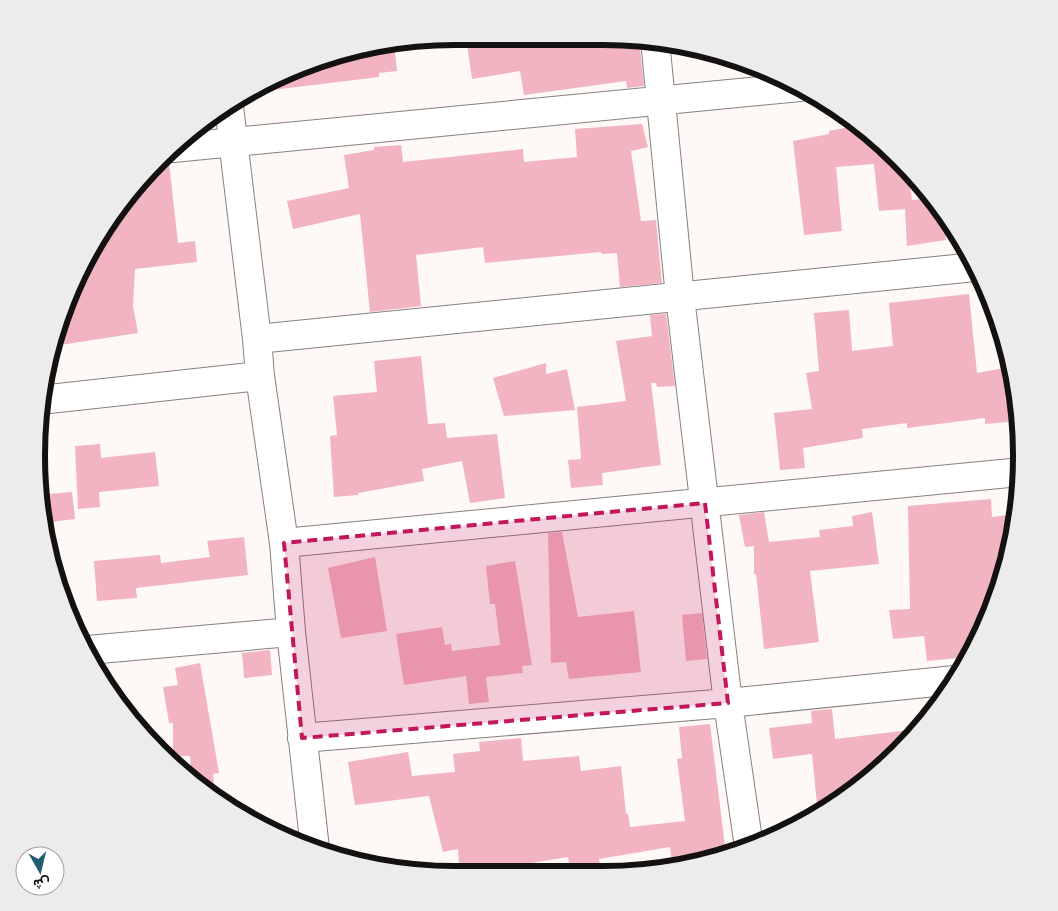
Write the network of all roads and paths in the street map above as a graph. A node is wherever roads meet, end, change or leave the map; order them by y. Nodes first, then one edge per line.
1 (655, 49) edge
2 (787, 88) edge
3 (662, 101) junction
4 (229, 113) edge
5 (232, 142) junction
6 (185, 147) edge
7 (967, 267) edge
8 (680, 297) junction
9 (257, 339) junction
10 (260, 376) junction
11 (49, 399) edge
12 (1012, 473) edge
13 (705, 503) junction
14 (284, 543) junction
15 (292, 632) junction
16 (94, 649) edge
17 (946, 681) edge
18 (728, 702) junction
19 (302, 738) junction
20 (748, 839) edge
21 (314, 841) edge

1 - 3 street
2 - 3 street
3 - 5 street
3 - 8 street
4 - 5 street
5 - 6 street
5 - 9 street
7 - 8 street
8 - 9 street
8 - 13 street
9 - 10 street
10 - 11 street
10 - 14 street
12 - 13 street
13 - 14 street
13 - 18 street
14 - 15 street
15 - 16 street
15 - 19 street
17 - 18 street
18 - 19 street
18 - 20 street
19 - 21 street

